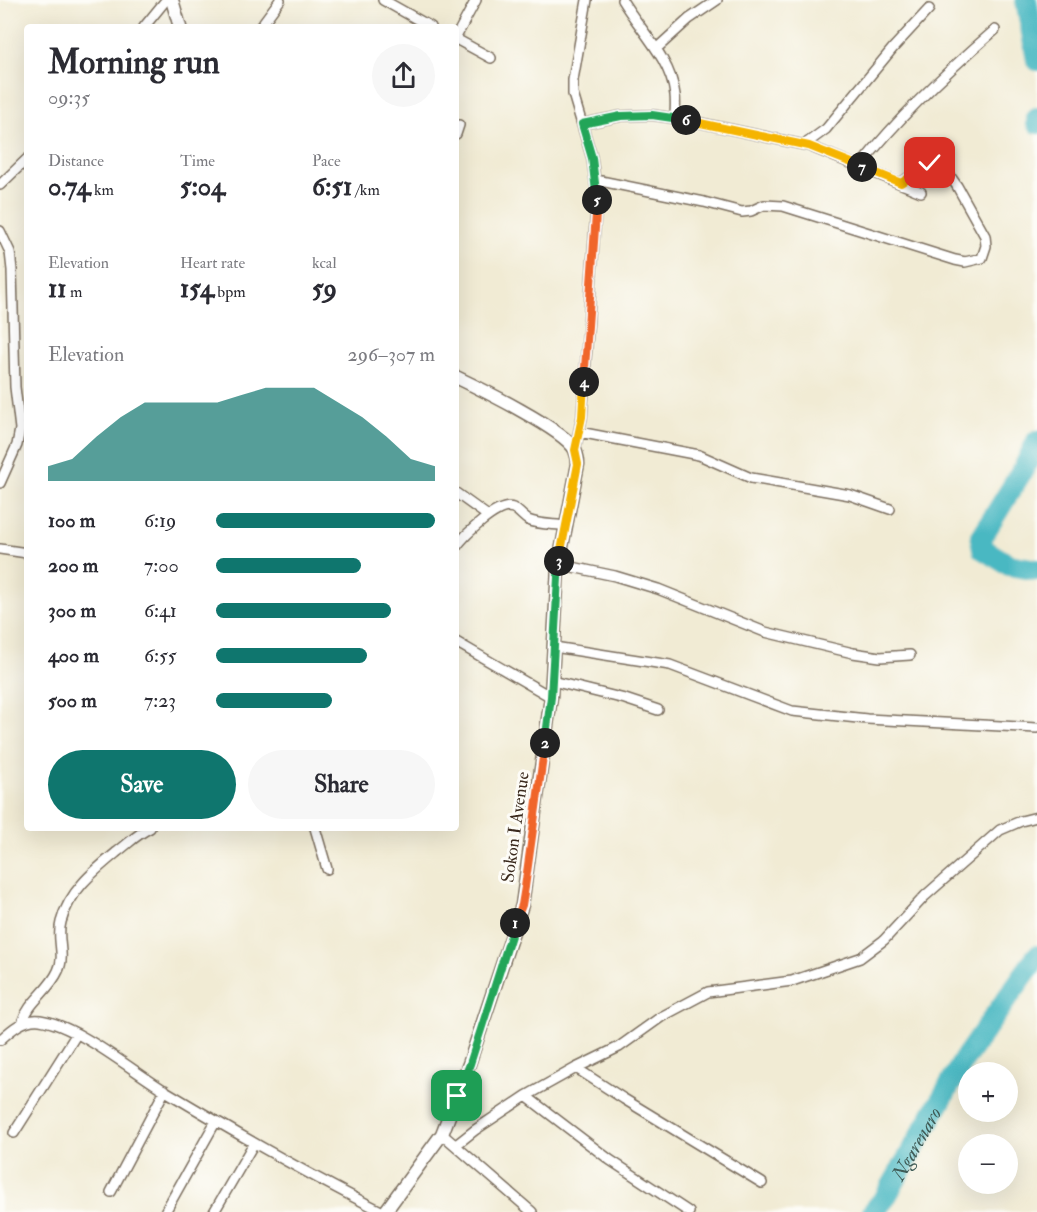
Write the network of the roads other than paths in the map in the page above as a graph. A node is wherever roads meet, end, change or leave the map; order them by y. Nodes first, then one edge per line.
1 (166, 0) edge
2 (172, 0) edge
3 (280, 0) edge
4 (476, 0) edge
5 (587, 0) edge
6 (635, 0) edge
7 (717, 0) edge
8 (385, 1) edge
9 (624, 3) edge
10 (929, 9) dead end
11 (146, 24) edge
12 (179, 24) edge
13 (262, 24) edge
14 (426, 24) edge
15 (994, 30) dead end
16 (459, 32) edge
17 (459, 40) edge
18 (656, 49) junction
19 (491, 58) dead end
20 (675, 119) junction
21 (582, 124) junction
22 (804, 145) junction
23 (24, 162) edge
24 (860, 166) junction
25 (596, 180) junction
26 (901, 183) junction
27 (0, 185) edge
28 (921, 192) dead end
29 (0, 231) edge
30 (459, 379) edge
31 (579, 432) junction
32 (575, 450) junction
33 (0, 483) edge
34 (459, 495) edge
35 (890, 509) dead end
36 (488, 516) junction
37 (566, 526) junction
38 (459, 543) edge
39 (0, 549) edge
40 (24, 553) edge
41 (558, 564) junction
42 (459, 644) edge
43 (554, 647) junction
44 (910, 655) dead end
45 (552, 681) junction
46 (551, 697) junction
47 (658, 710) dead end
48 (1037, 728) edge
49 (1037, 817) edge
50 (143, 831) edge
51 (316, 831) edge
52 (327, 869) dead end
53 (22, 1023) junction
54 (76, 1035) junction
55 (0, 1040) edge
56 (576, 1068) junction
57 (165, 1090) junction
58 (526, 1096) junction
59 (216, 1121) junction
60 (14, 1132) dead end
61 (442, 1134) junction
62 (254, 1143) junction
63 (456, 1145) junction
64 (762, 1183) dead end
65 (111, 1192) dead end
66 (165, 1212) edge
67 (214, 1212) edge
68 (384, 1212) edge
69 (532, 1212) edge
70 (689, 1212) edge

1 - 11 street
2 - 12 street
3 - 13 street
4 - 16 street
5 - 21 street
6 - 9 street
7 - 18 street
8 - 14 street
9 - 18 street
10 - 22 street
15 - 24 street
17 - 19 street
18 - 20 street
20 - 21 street
20 - 22 street
21 - 25 street
22 - 24 street
23 - 27 street
24 - 26 street
25 - 26 street
25 - 31 street
26 - 28 street
29 - 33 street
30 - 32 street
31 - 32 street
31 - 35 street
32 - 37 street, Sokon I Avenue
34 - 36 street
36 - 37 street
36 - 38 street
37 - 41 street, Sokon I Avenue
39 - 40 street
41 - 43 street, Sokon I Avenue
41 - 44 street
42 - 46 street
43 - 45 street, Sokon I Avenue
43 - 48 street
45 - 46 street, Sokon I Avenue
45 - 47 street
46 - 61 street, Sokon I Avenue
49 - 56 street
50 - 53 street
51 - 52 street
53 - 54 street
53 - 55 street
54 - 57 street
54 - 60 street
56 - 58 street
56 - 64 street
57 - 59 street
57 - 65 street
58 - 63 street
58 - 70 street
59 - 62 street
59 - 66 street
61 - 63 street
61 - 68 street, Sokon I Avenue
62 - 67 street
62 - 68 street
63 - 69 street

